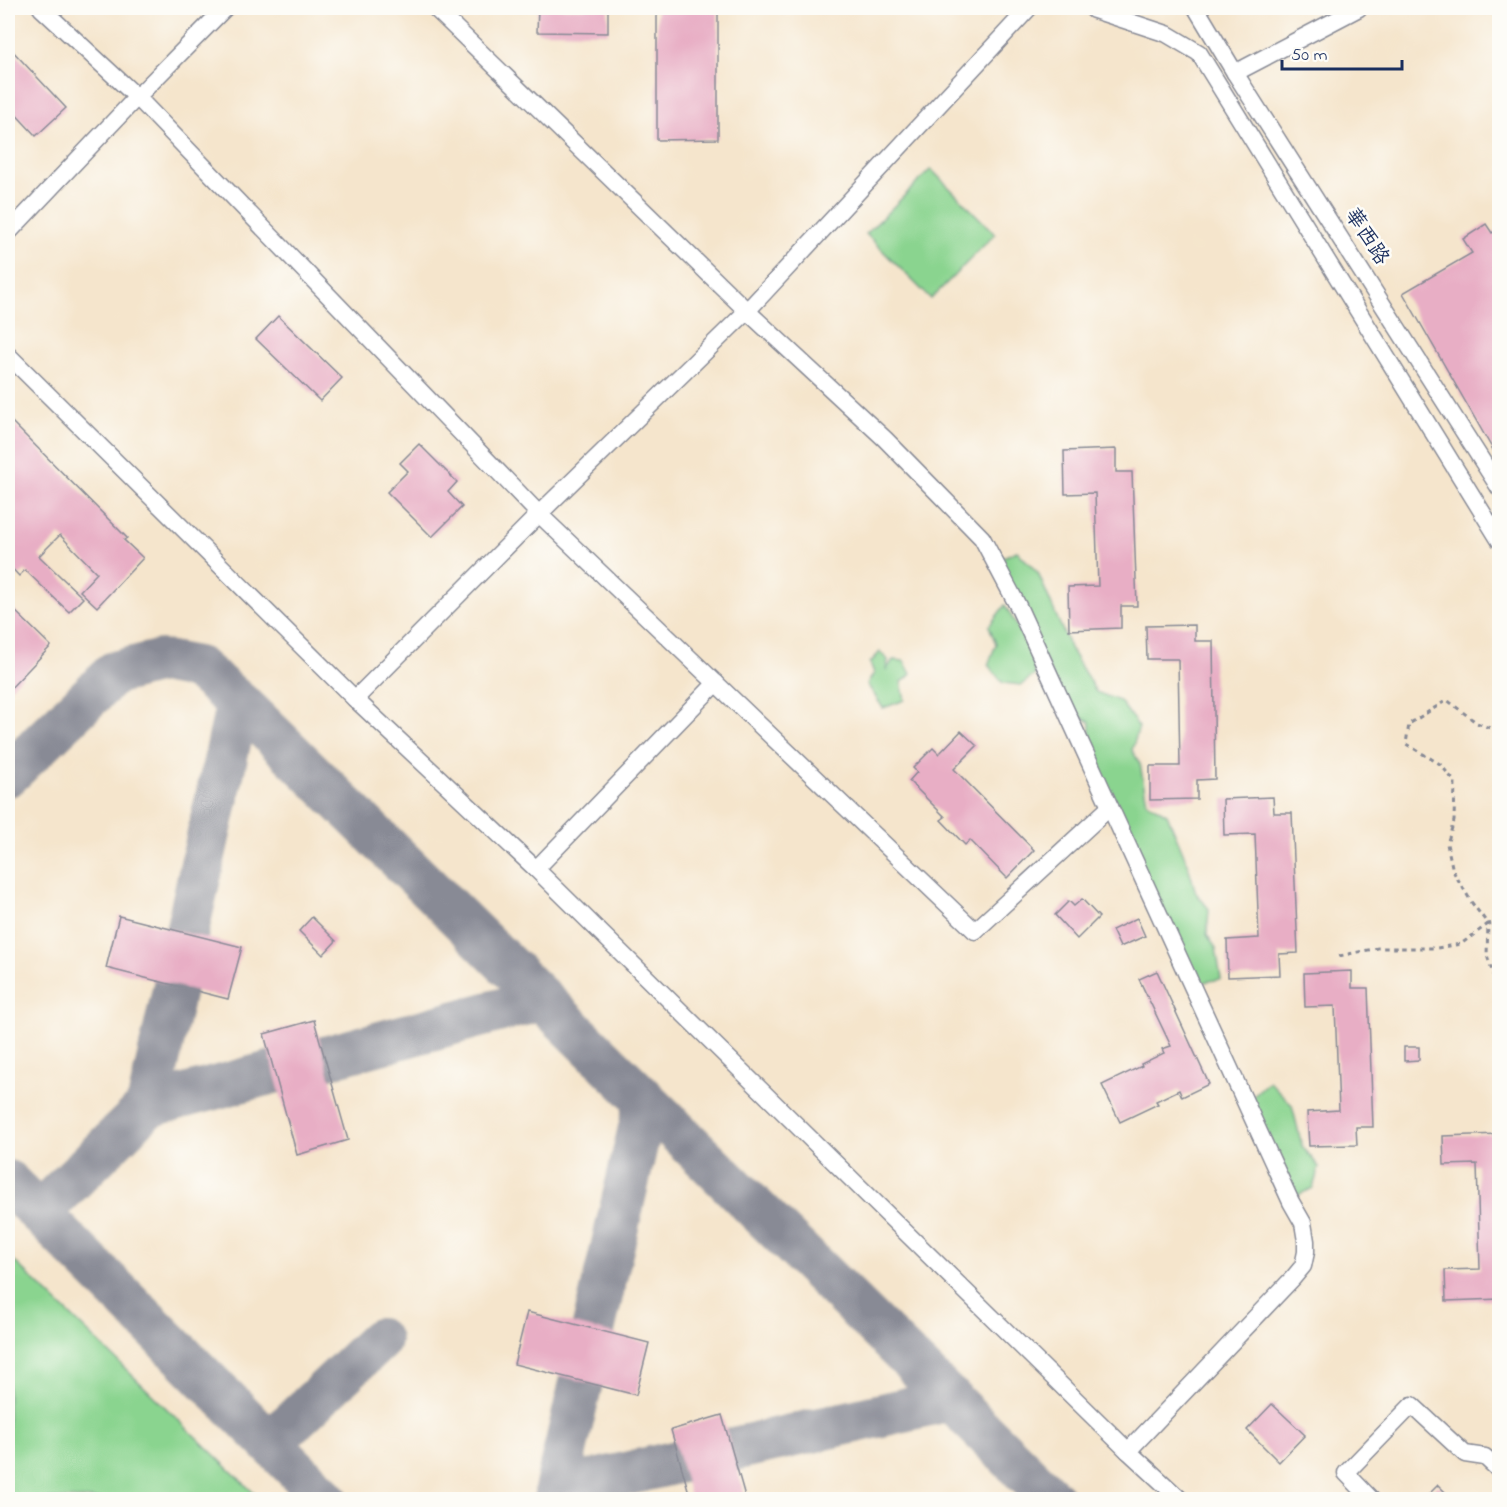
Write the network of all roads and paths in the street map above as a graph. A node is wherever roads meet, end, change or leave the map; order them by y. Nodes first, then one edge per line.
1 (41, 8) edge
2 (225, 8) edge
3 (435, 8) edge
4 (1029, 8) edge
5 (1092, 8) edge
6 (1196, 8) edge
7 (1359, 8) edge
8 (1235, 73) junction
9 (136, 97) junction
10 (8, 233) edge
11 (747, 311) junction
12 (8, 355) edge
13 (1500, 489) edge
14 (538, 514) junction
15 (1500, 542) edge
16 (716, 683) junction
17 (355, 699) junction
18 (1500, 732) edge
19 (1110, 807) junction
20 (536, 869) junction
21 (1500, 922) edge
22 (1488, 924) junction
23 (1339, 956) dead end
24 (1500, 997) edge
25 (1128, 1451) junction
26 (1500, 1471) edge
27 (1181, 1500) edge
28 (1372, 1500) edge

1 - 9 street
2 - 9 street
3 - 11 street
4 - 11 street
5 - 15 street
6 - 8 street, 華西路
7 - 8 street
8 - 13 street, 華西路
9 - 10 street
9 - 14 street
11 - 14 street
11 - 19 street
12 - 17 street
14 - 16 street
14 - 17 street
16 - 19 street
16 - 20 street
17 - 20 street
18 - 22 path
19 - 25 street
20 - 25 street
21 - 22 path
22 - 23 path
22 - 24 path
25 - 27 street
26 - 28 street

